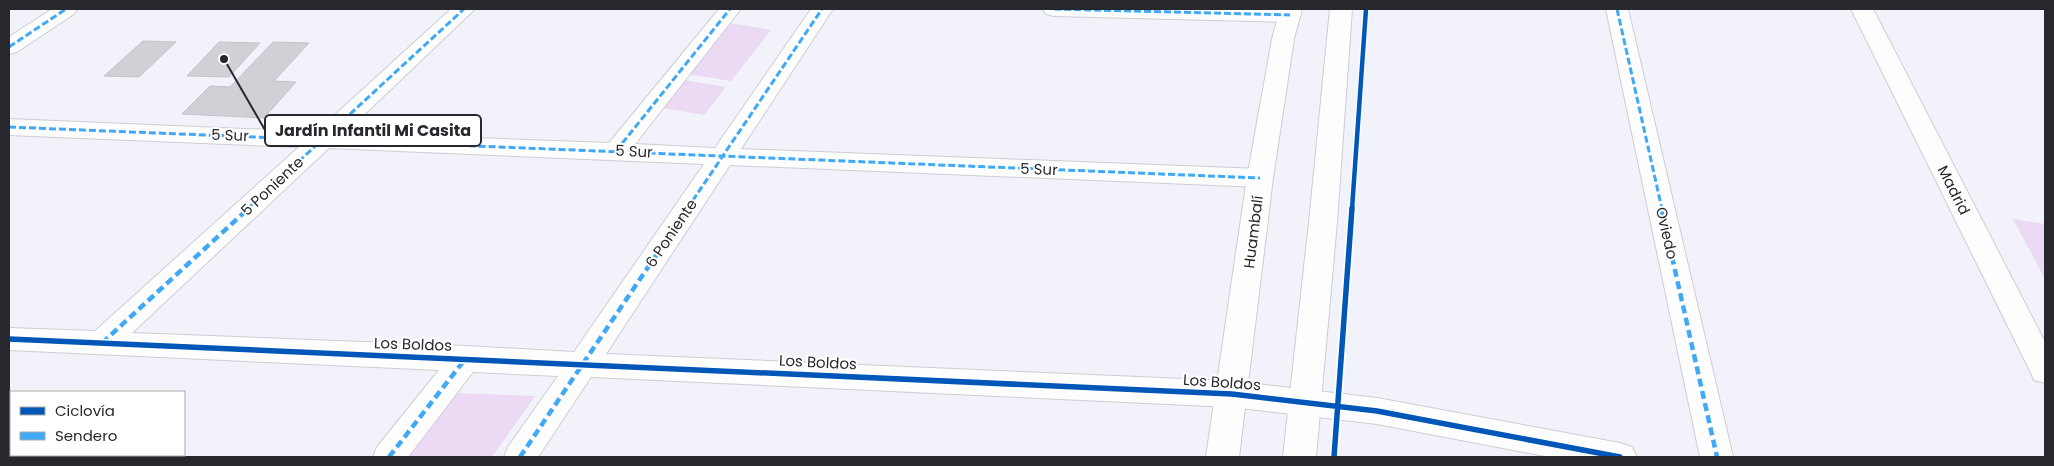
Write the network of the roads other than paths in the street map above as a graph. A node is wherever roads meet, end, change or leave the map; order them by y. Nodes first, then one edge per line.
1 (66, 9) edge
2 (464, 9) edge
3 (730, 9) edge
4 (822, 9) edge
5 (1054, 9) edge
6 (1341, 9) edge
7 (1617, 9) edge
8 (1862, 9) edge
9 (1290, 12) edge
10 (9, 47) edge
11 (9, 126) edge
12 (324, 138) junction
13 (616, 150) junction
14 (724, 155) junction
15 (1260, 178) junction
16 (9, 339) edge
17 (102, 343) junction
18 (466, 358) junction
19 (583, 364) junction
20 (2045, 371) edge
21 (1232, 394) junction
22 (1304, 402) junction
23 (389, 457) edge
24 (520, 457) edge
25 (1222, 457) edge
26 (1299, 457) edge
27 (1620, 457) edge
28 (1717, 457) edge

1 - 10 street
2 - 12 street, 5 Poniente
3 - 13 street
4 - 14 street, 6 Poniente
5 - 9 street
6 - 22 street
7 - 28 street, Oviedo
8 - 20 street, Madrid
9 - 15 street, Huambalí
11 - 12 street, 5 Sur
12 - 13 street, 5 Sur
12 - 17 street, 5 Poniente
13 - 14 street, 5 Sur
14 - 15 street, 5 Sur
14 - 19 street, 6 Poniente
15 - 21 street, Huambalí
16 - 17 street, Los Boldos
17 - 18 street, Los Boldos
18 - 19 street, Los Boldos
18 - 23 street
19 - 21 street, Los Boldos
19 - 24 street, 6 Poniente
21 - 22 street, Los Boldos
21 - 25 street, Huambalí
22 - 26 street
22 - 27 street, Los Boldos

